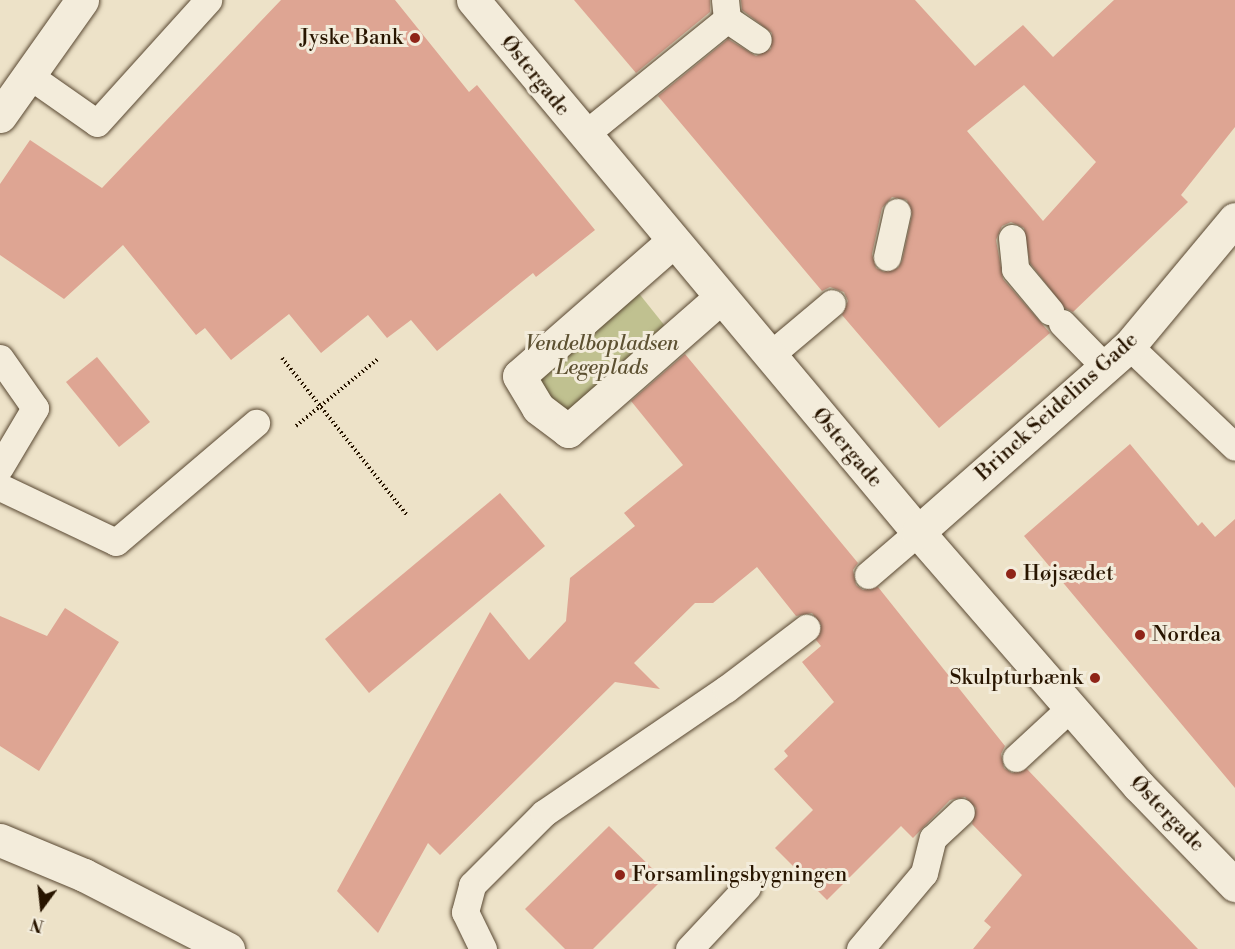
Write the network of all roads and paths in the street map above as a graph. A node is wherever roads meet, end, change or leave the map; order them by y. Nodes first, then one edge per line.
1 (81, 0) edge
2 (208, 0) edge
3 (473, 0) edge
4 (726, 9) edge
5 (758, 40) dead end
6 (14, 78) edge
7 (0, 116) edge
8 (584, 135) junction
9 (897, 213) dead end
10 (1235, 219) edge
11 (1012, 238) dead end
12 (672, 242) junction
13 (887, 257) dead end
14 (720, 298) junction
15 (832, 303) dead end
16 (769, 356) junction
17 (1117, 356) junction
18 (0, 358) edge
19 (282, 358) dead end
20 (380, 358) dead end
21 (320, 406) junction
22 (256, 423) joint
23 (1235, 447) edge
24 (0, 467) edge
25 (0, 487) edge
26 (407, 515) dead end
27 (918, 532) junction
28 (868, 575) dead end
29 (806, 628) dead end
30 (1070, 708) junction
31 (1016, 758) dead end
32 (961, 812) dead end
33 (0, 840) edge
34 (1235, 885) edge
35 (747, 887) dead end
36 (223, 948) edge
37 (483, 949) edge
38 (689, 949) edge
39 (860, 949) edge

1 - 6 street
2 - 6 lane
3 - 8 street, Østergade
4 - 5 lane
4 - 8 lane
6 - 7 street
8 - 12 street, Østergade
9 - 13 lane
10 - 17 street, Brinck Seidelins Gade
11 - 17 lane
12 - 14 street, Østergade
12 - 14 street
14 - 16 street, Østergade
15 - 16 lane
16 - 27 street, Østergade
17 - 23 lane
17 - 27 street, Brinck Seidelins Gade
18 - 24 lane
19 - 21 path
20 - 21 path
21 - 22 path
21 - 26 path
22 - 25 lane
27 - 28 lane
27 - 30 street, Østergade
29 - 37 lane
30 - 31 lane
30 - 34 street, Østergade
32 - 39 lane
33 - 36 street
35 - 38 lane

